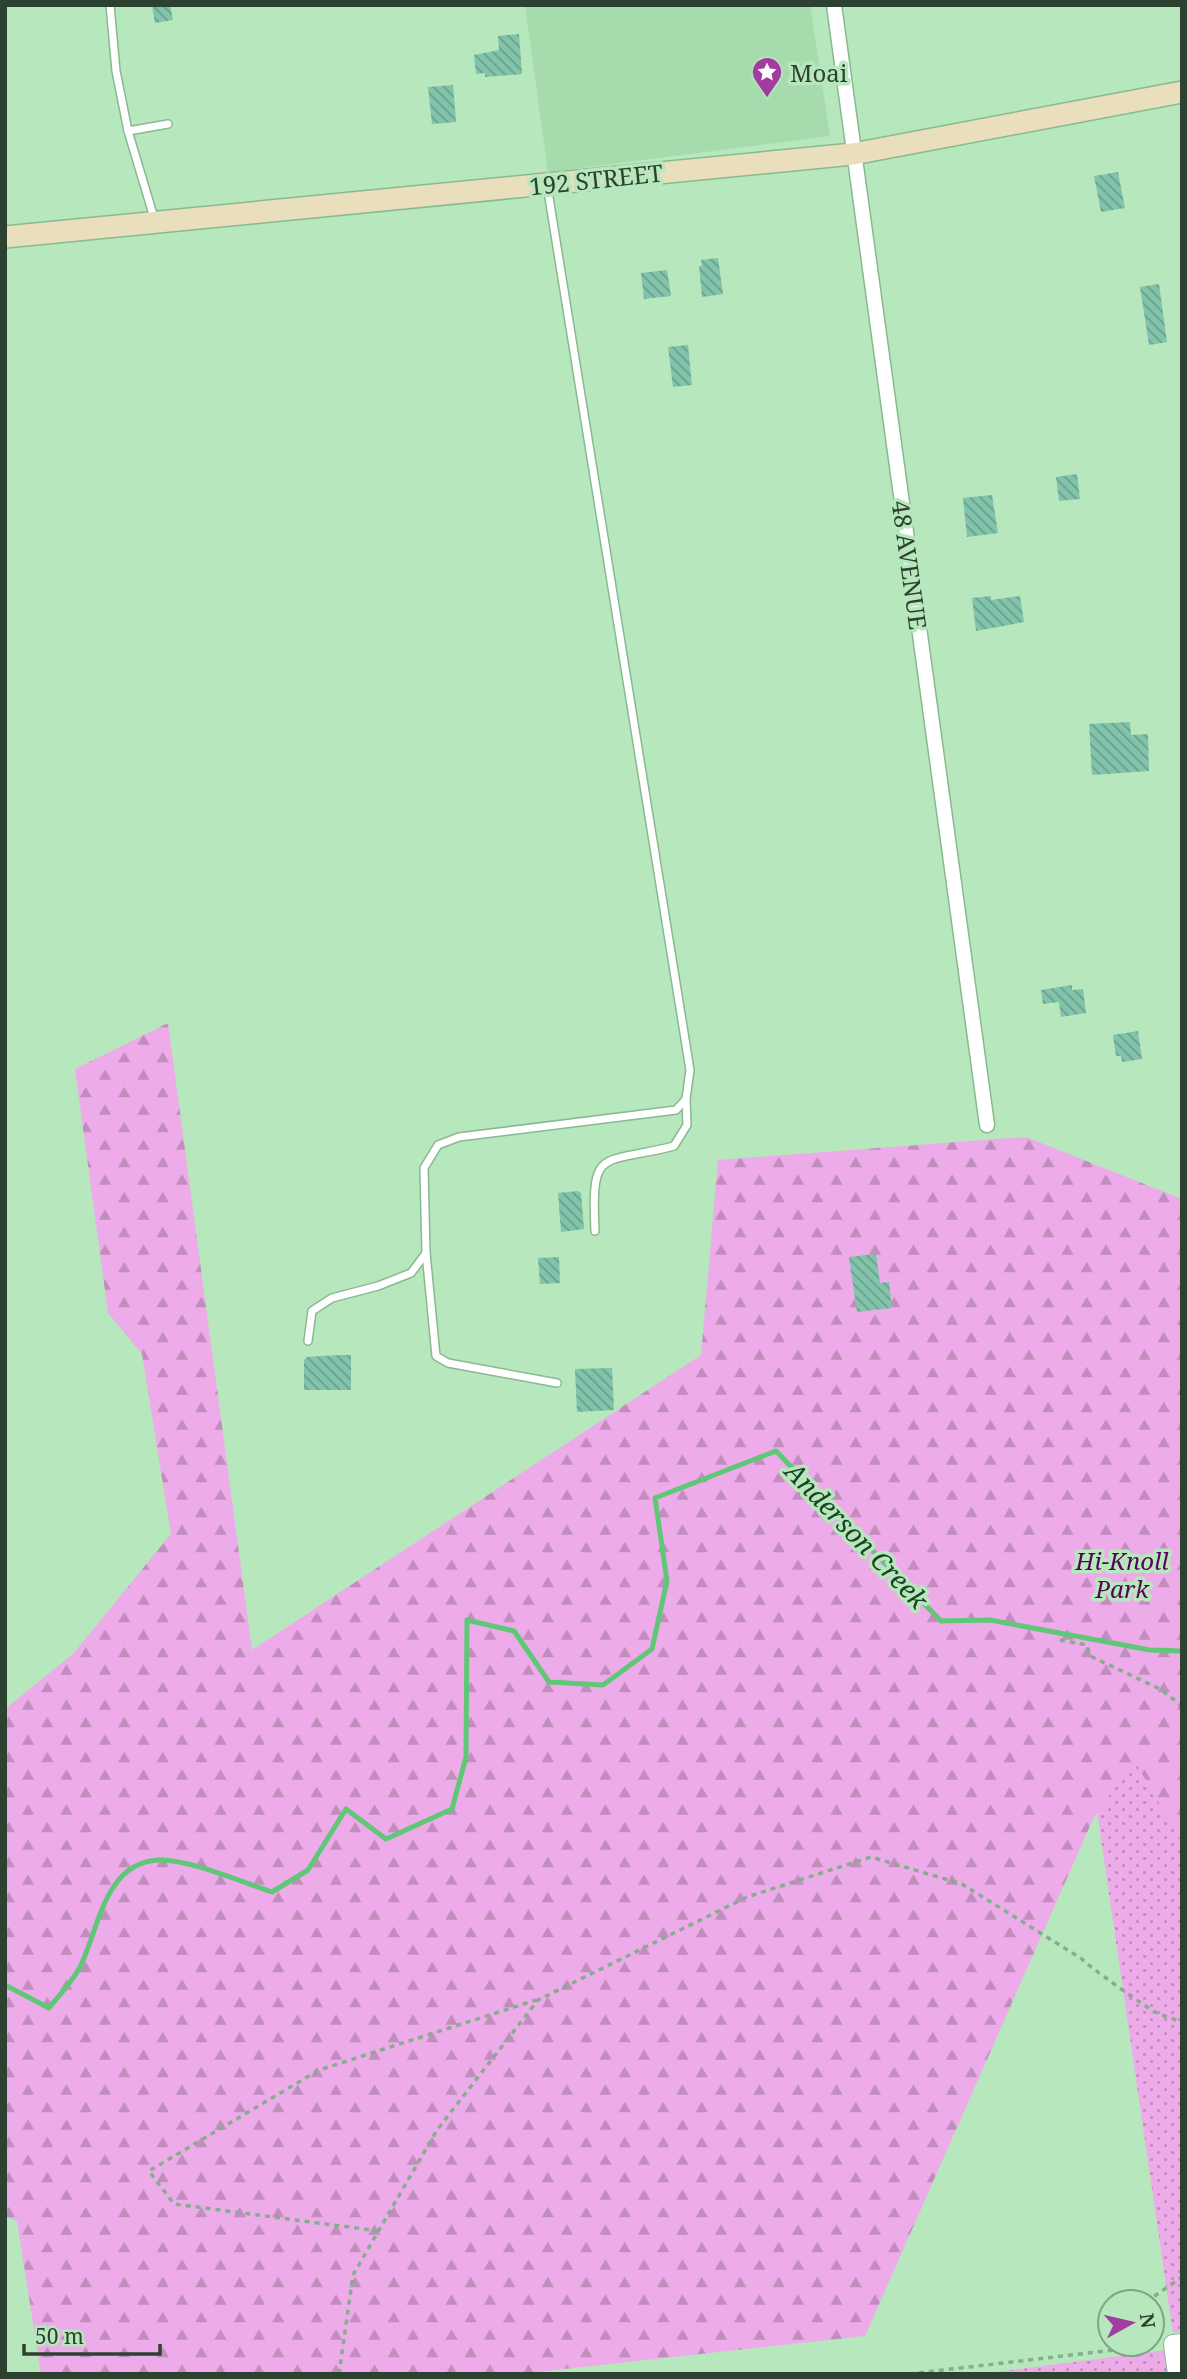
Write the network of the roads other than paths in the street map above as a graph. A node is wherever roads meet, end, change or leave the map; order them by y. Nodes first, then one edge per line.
1 (110, 5) edge
2 (834, 5) edge
3 (1182, 92) edge
4 (168, 124) dead end
5 (128, 131) junction
6 (853, 154) junction
7 (547, 184) junction
8 (155, 222) junction
9 (5, 237) edge
10 (687, 1099) junction
11 (986, 1125) dead end
12 (595, 1231) dead end
13 (426, 1252) junction
14 (308, 1341) dead end
15 (557, 1383) dead end
16 (1177, 2344) edge
17 (1177, 2374) edge

1 - 5 lane
2 - 6 street, 48 AVENUE
3 - 6 main road, 192 STREET
4 - 5 lane
5 - 8 lane
6 - 7 main road, 192 STREET
6 - 11 street, 48 AVENUE
7 - 8 main road, 192 STREET
7 - 10 lane
8 - 9 main road, 192 STREET
10 - 12 lane
10 - 13 lane
13 - 14 lane
13 - 15 lane
16 - 17 street

